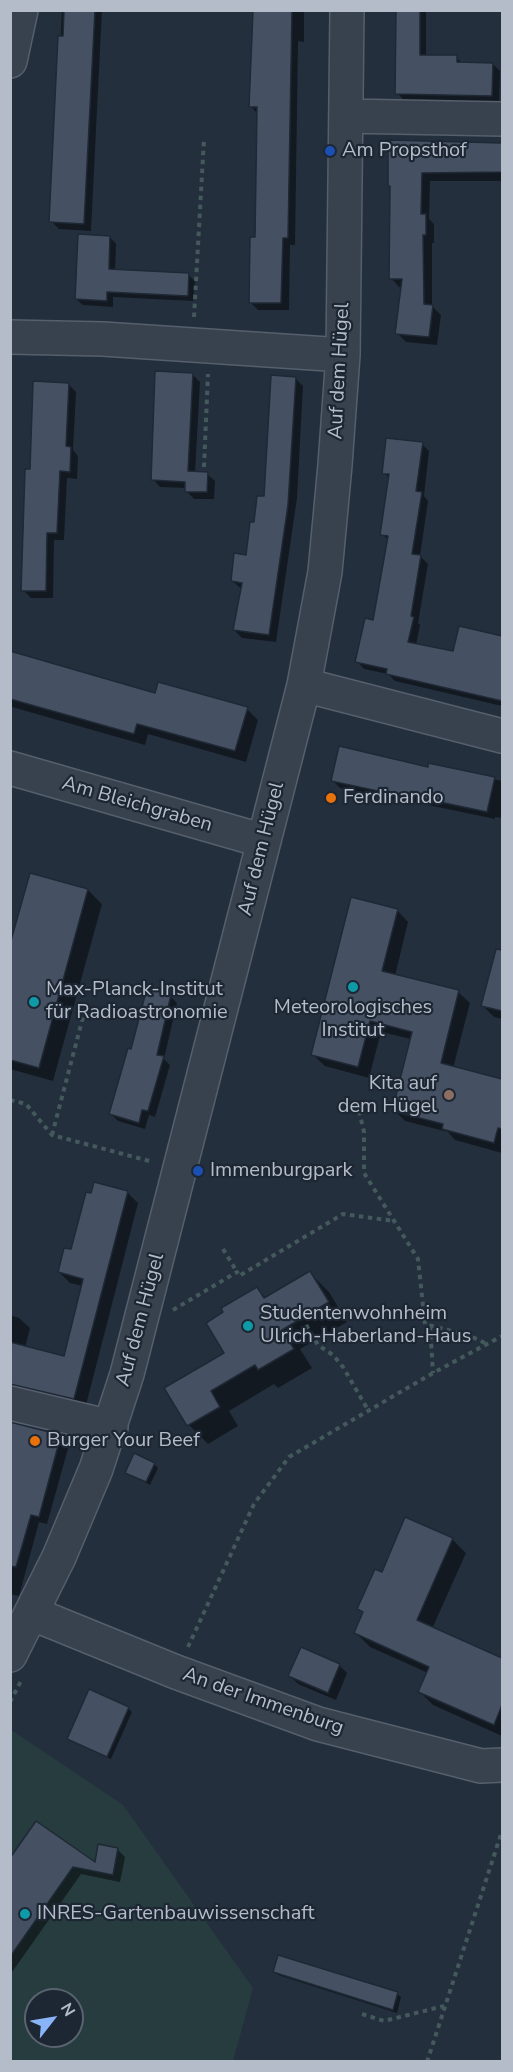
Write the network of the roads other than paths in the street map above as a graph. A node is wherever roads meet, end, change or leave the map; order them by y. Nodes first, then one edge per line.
1 (21, 10) edge
2 (347, 10) edge
3 (10, 61) edge
4 (346, 116) junction
5 (502, 119) edge
6 (10, 337) edge
7 (343, 355) junction
8 (304, 685) junction
9 (502, 736) edge
10 (10, 768) edge
11 (264, 841) junction
12 (10, 1403) edge
13 (111, 1427) junction
14 (31, 1612) junction
15 (10, 1654) edge
16 (502, 1765) edge

1 - 3 street
2 - 4 street, Auf dem Hügel
4 - 5 street
4 - 7 street, Auf dem Hügel
6 - 7 street
7 - 8 street, Auf dem Hügel
8 - 9 street
8 - 11 street, Auf dem Hügel
10 - 11 street, Am Bleichgraben
11 - 13 street, Auf dem Hügel
12 - 13 street
13 - 14 street, Auf dem Hügel
14 - 15 street, Auf dem Hügel
14 - 16 street, An der Immenburg

